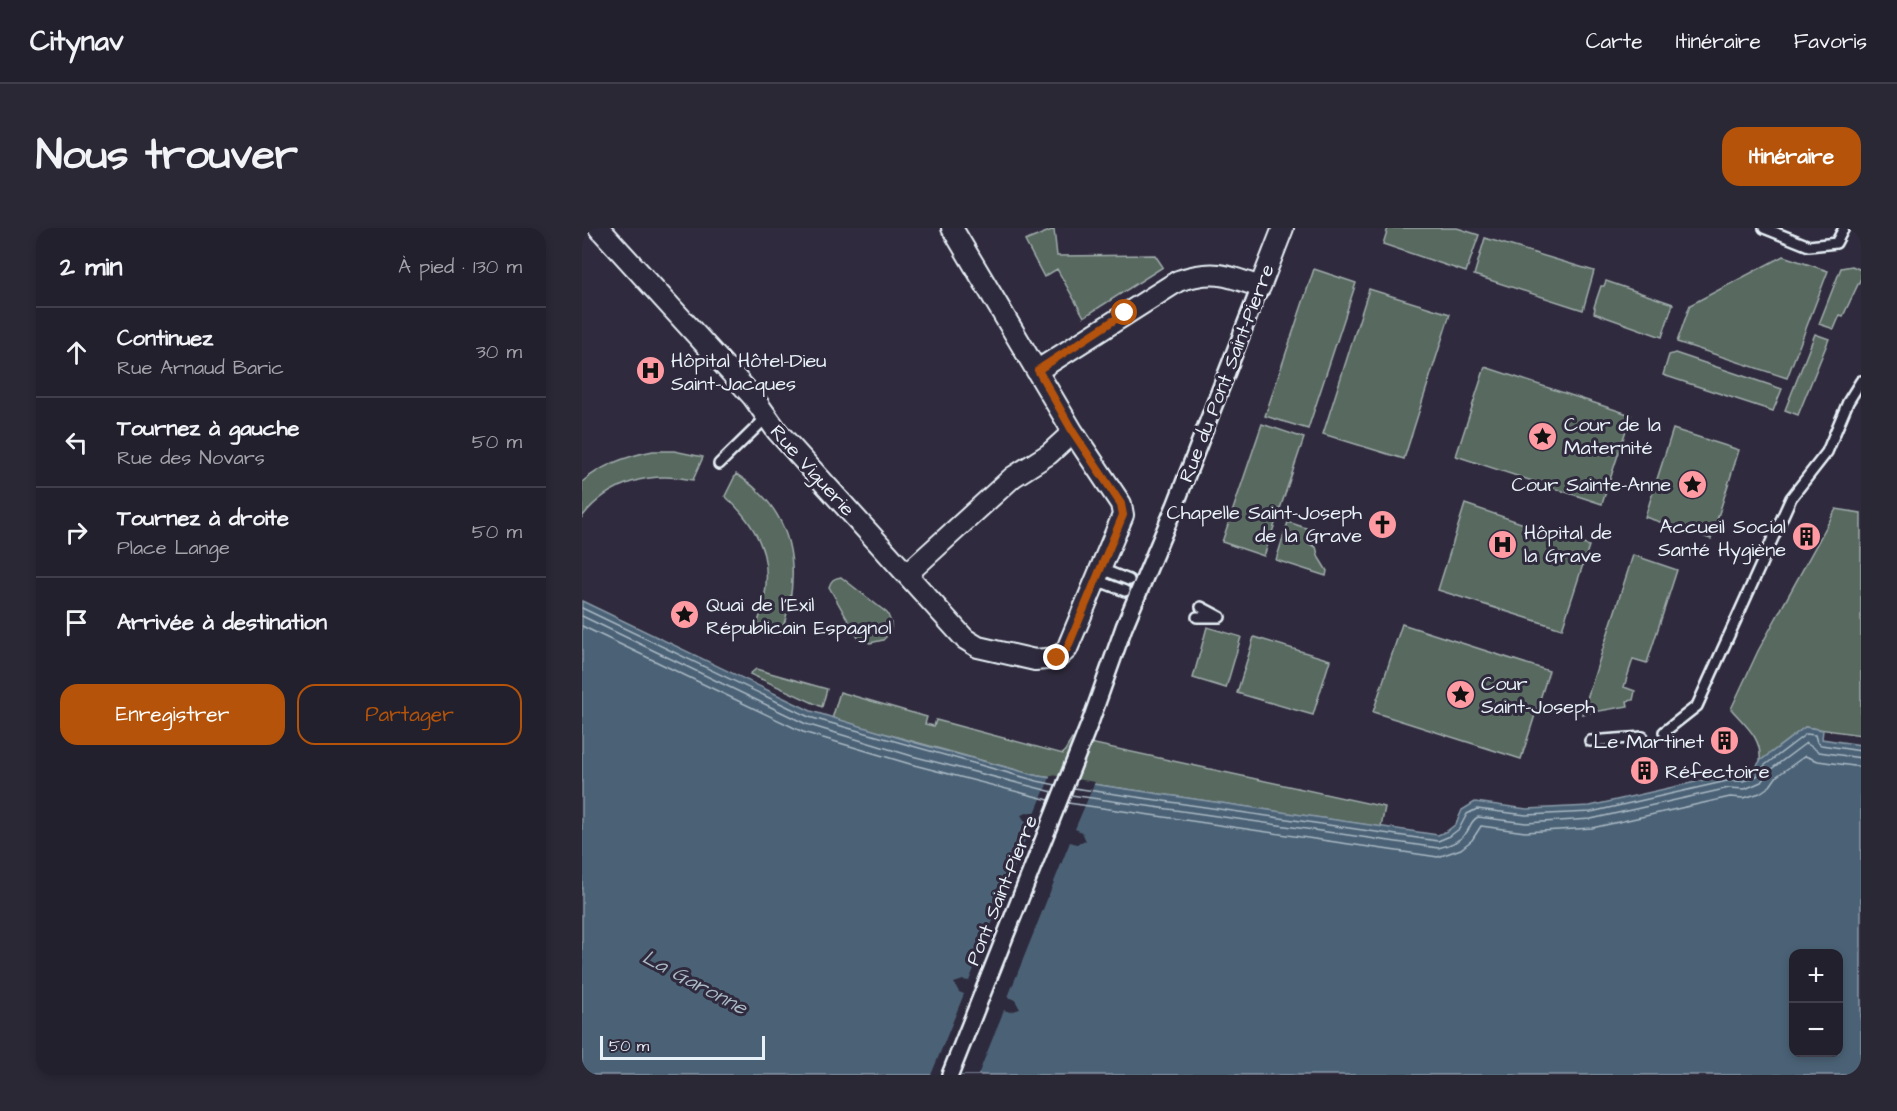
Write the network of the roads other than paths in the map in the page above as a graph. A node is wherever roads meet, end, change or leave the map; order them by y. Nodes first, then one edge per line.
1 (599, 228) edge
2 (952, 228) edge
3 (1283, 228) edge
4 (1764, 228) edge
5 (1844, 228) edge
6 (1260, 287) junction
7 (1038, 370) junction
8 (1861, 381) edge
9 (766, 417) junction
10 (1073, 432) junction
11 (719, 464) dead end
12 (907, 574) junction
13 (1098, 574) junction
14 (1129, 580) dead end
15 (1125, 591) dead end
16 (1201, 607) dead end
17 (1197, 617) dead end
18 (1091, 720) joint
19 (1664, 732) dead end
20 (1643, 737) dead end
21 (1590, 741) dead end
22 (950, 1075) edge

1 - 9 street, Rue Viguerie
2 - 7 street
3 - 6 street, Rue du Pont Saint-Pierre
4 - 5 lane
6 - 7 street
6 - 18 street, Rue du Pont Saint-Pierre
7 - 10 street
8 - 19 lane
9 - 11 lane
9 - 12 street, Rue Viguerie
10 - 12 street
10 - 13 street
12 - 13 street, Rue Viguerie
13 - 14 lane
13 - 15 lane
16 - 17 lane
18 - 22 street, Pont Saint-Pierre
20 - 21 lane

